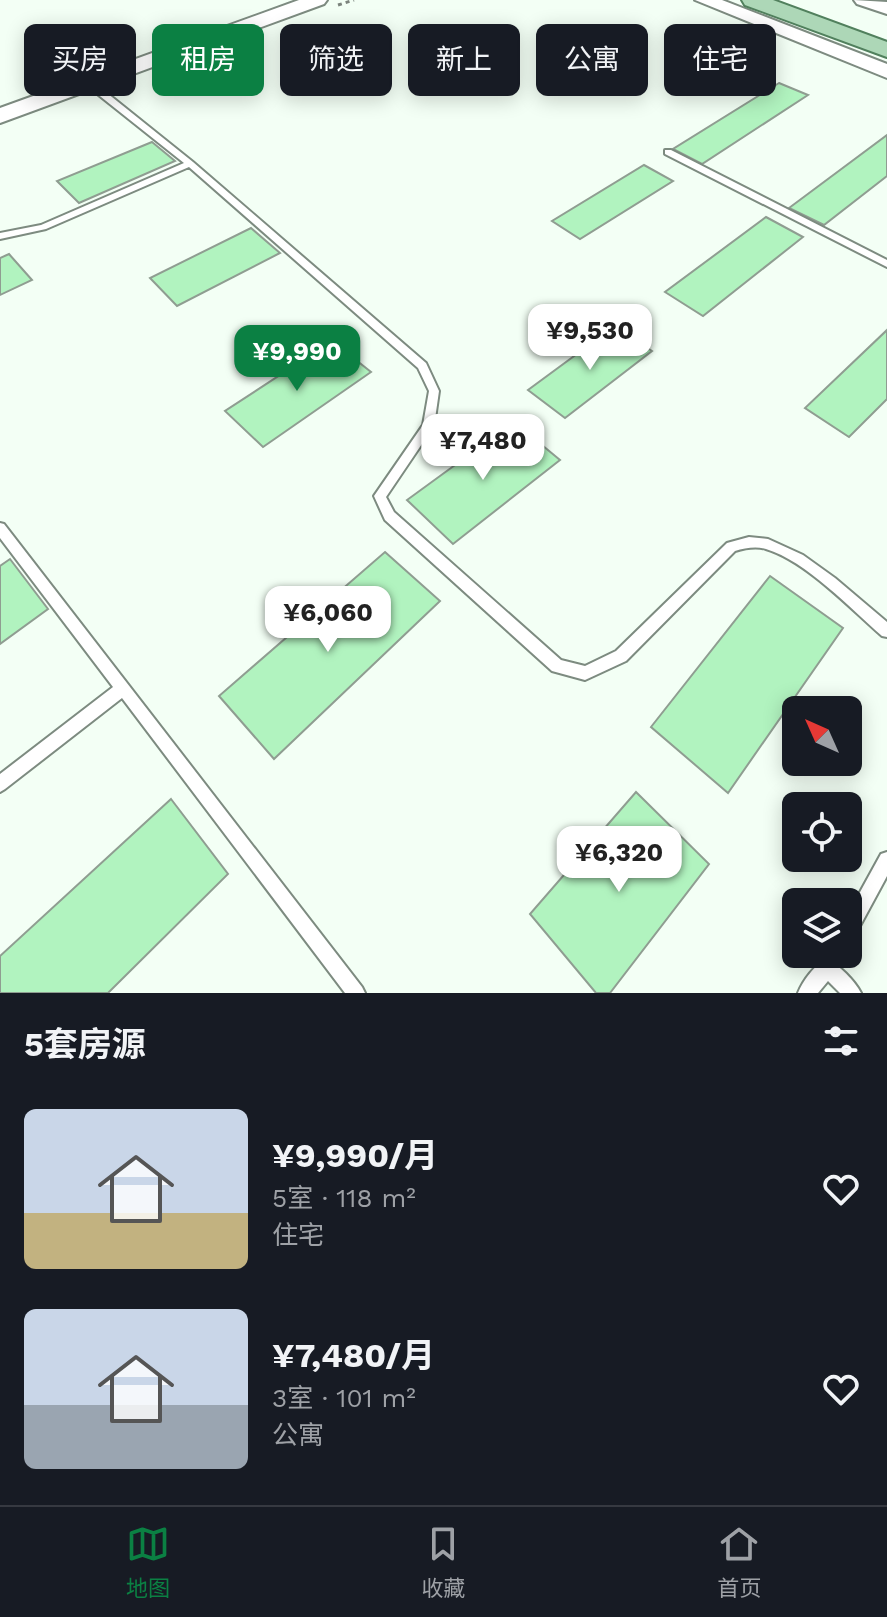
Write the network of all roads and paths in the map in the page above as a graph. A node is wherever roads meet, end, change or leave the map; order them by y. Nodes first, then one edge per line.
1 (276, 0) edge
2 (317, 0) edge
3 (705, 0) edge
4 (753, 0) edge
5 (807, 0) edge
6 (887, 8) edge
7 (851, 9) edge
8 (887, 31) edge
9 (887, 50) edge
10 (136, 66) edge
11 (887, 72) edge
12 (54, 96) edge
13 (105, 96) edge
14 (0, 98) edge
15 (0, 116) edge
16 (668, 152) dead end
17 (190, 164) junction
18 (0, 236) edge
19 (887, 264) edge
20 (0, 528) edge
21 (887, 631) edge
22 (123, 688) junction
23 (0, 784) edge
24 (887, 860) edge
25 (862, 906) edge
26 (826, 968) edge
27 (836, 968) edge
28 (356, 993) edge
29 (807, 993) edge
30 (852, 993) edge

1 - 14 main road
2 - 10 main road
3 - 11 main road
4 - 9 main road
5 - 7 main road
6 - 7 main road
7 - 8 main road
12 - 15 main road
13 - 17 lane
16 - 19 lane
17 - 18 lane
17 - 21 lane
20 - 22 lane
22 - 23 lane
22 - 28 lane
24 - 25 lane
26 - 29 lane
27 - 30 lane

